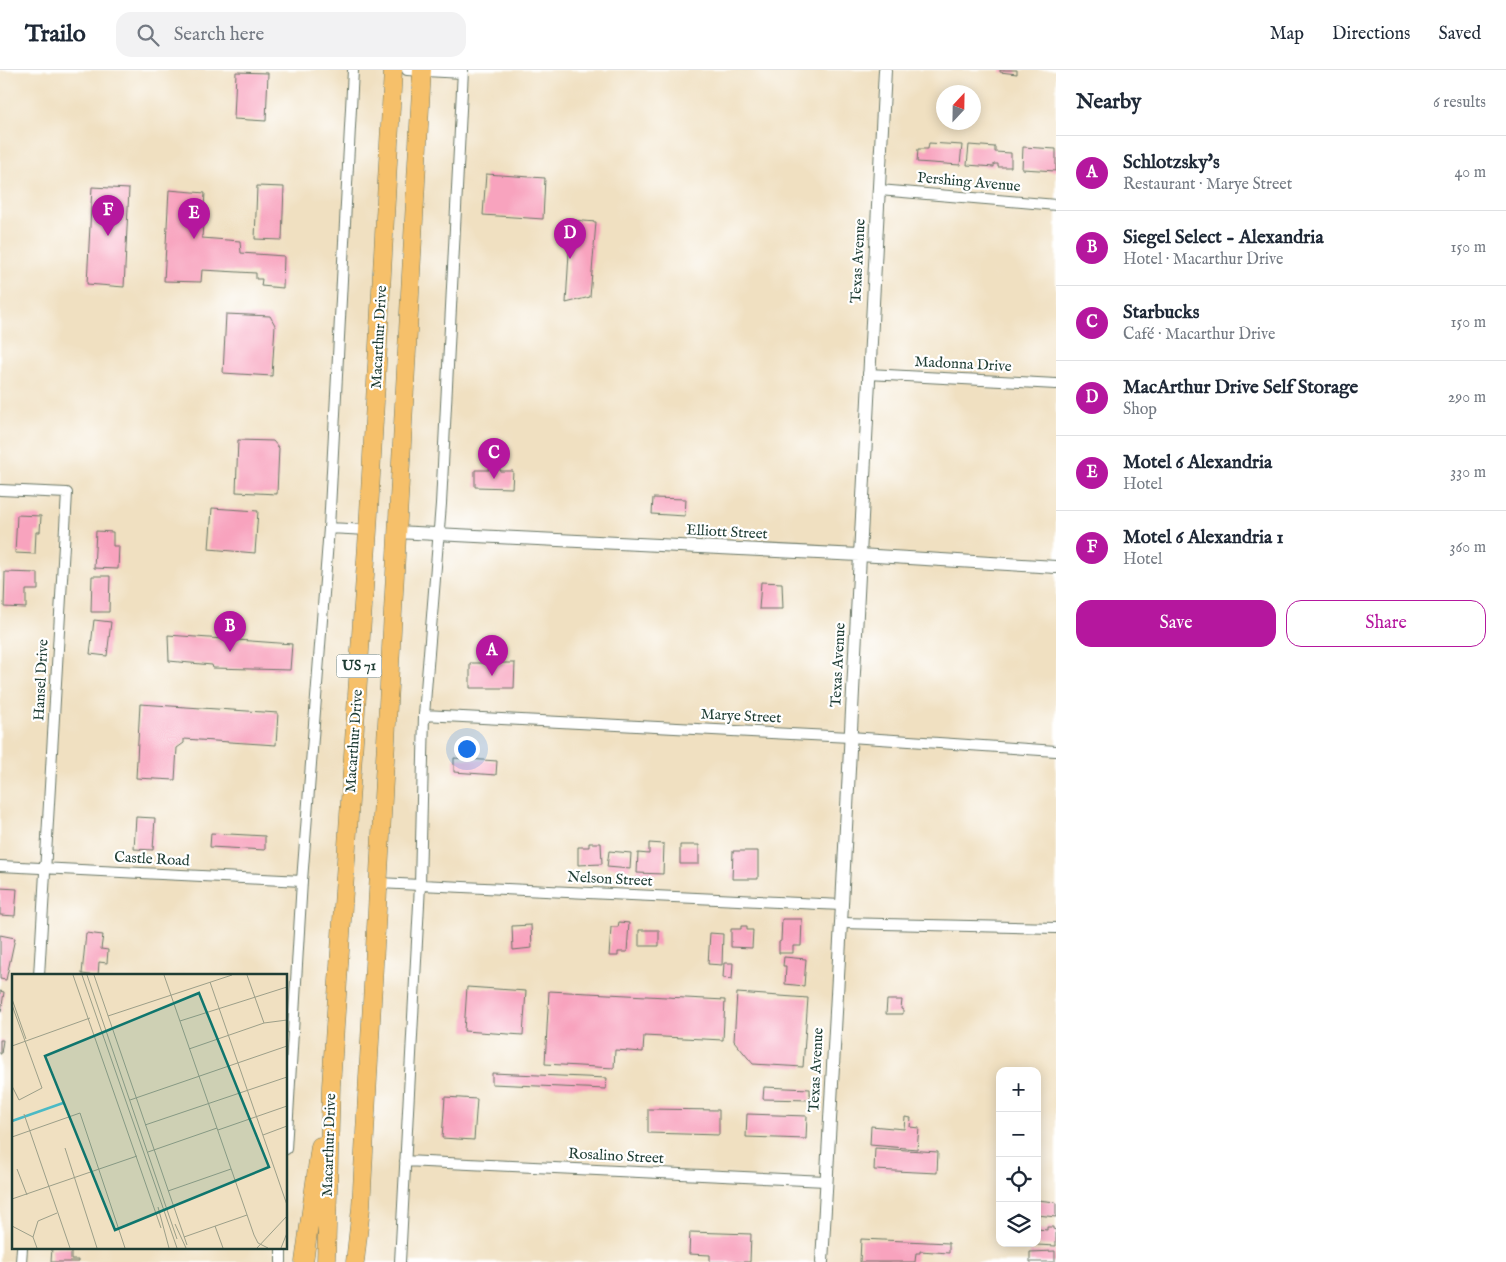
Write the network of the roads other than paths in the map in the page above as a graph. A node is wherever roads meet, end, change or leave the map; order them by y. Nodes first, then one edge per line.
1 (353, 70) edge
2 (393, 70) edge
3 (417, 70) edge
4 (884, 70) edge
5 (463, 71) edge
6 (879, 190) junction
7 (1056, 205) edge
8 (868, 374) junction
9 (1056, 384) edge
10 (0, 490) edge
11 (330, 528) junction
12 (368, 530) junction
13 (396, 532) junction
14 (439, 534) junction
15 (859, 554) junction
16 (1056, 567) edge
17 (424, 715) junction
18 (850, 737) junction
19 (1056, 751) edge
20 (0, 866) edge
21 (46, 868) junction
22 (302, 881) junction
23 (378, 883) junction
24 (420, 885) junction
25 (842, 905) junction
26 (841, 923) junction
27 (1056, 928) edge
28 (39, 974) edge
29 (331, 1086) junction
30 (288, 1116) edge
31 (405, 1161) junction
32 (826, 1181) junction
33 (361, 1208) junction
34 (304, 1262) edge
35 (326, 1262) edge
36 (355, 1262) edge
37 (361, 1262) edge
38 (400, 1262) edge
39 (822, 1262) edge

1 - 11 street
2 - 12 highway, Macarthur Drive / US 71
3 - 5 street
3 - 13 highway, Macarthur Drive / US 71
4 - 6 street, Texas Avenue
5 - 14 street
6 - 7 street, Pershing Avenue
6 - 8 street, Texas Avenue
8 - 9 street, Madonna Drive
8 - 15 street, Texas Avenue
10 - 21 street, Hansel Drive
11 - 12 street
11 - 22 street
12 - 13 highway
12 - 29 highway, Macarthur Drive / US 71
13 - 14 street, Elliott Street
13 - 23 highway, Macarthur Drive / US 71
14 - 15 street, Elliott Street
14 - 17 street
15 - 16 street, Elliott Street
15 - 18 street, Texas Avenue
17 - 18 street, Marye Street
17 - 24 street
18 - 19 street, Marye Street
18 - 25 street, Texas Avenue
20 - 21 street, Castle Road
21 - 22 street, Castle Road
21 - 28 street, Hansel Drive
22 - 30 street
23 - 24 street, Nelson Street
23 - 33 highway, Macarthur Drive / US 71
24 - 25 street, Nelson Street
24 - 31 street
25 - 26 street, Texas Avenue
26 - 27 street
26 - 32 street, Texas Avenue
29 - 34 highway
29 - 35 highway, Macarthur Drive / US 71
31 - 32 street, Rosalino Street
31 - 38 street
32 - 39 street, Texas Avenue
33 - 36 highway, Macarthur Drive / US 71
33 - 37 highway

